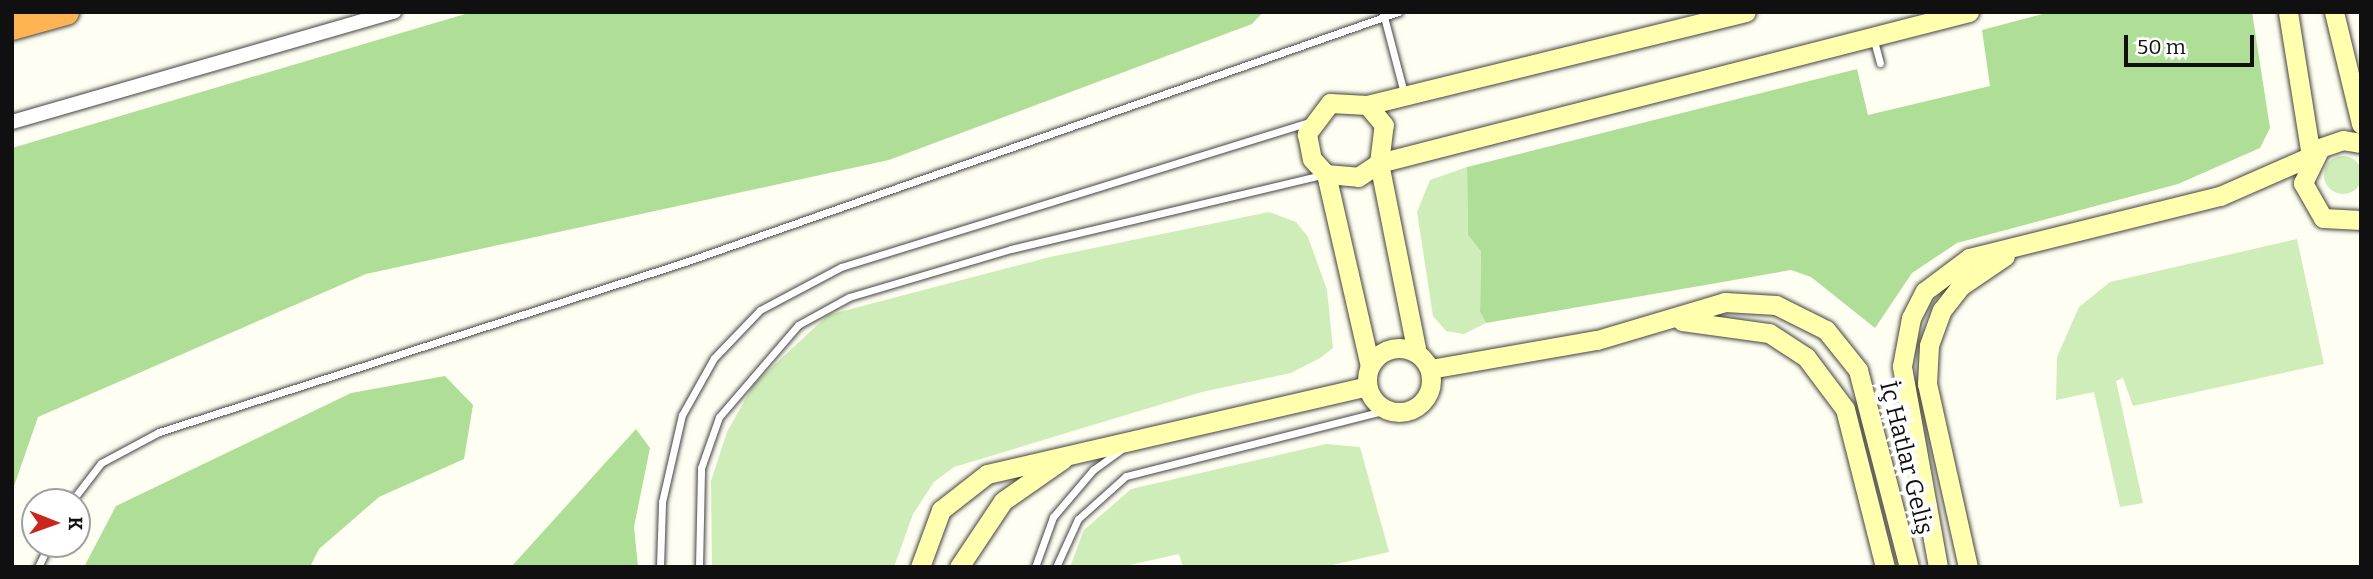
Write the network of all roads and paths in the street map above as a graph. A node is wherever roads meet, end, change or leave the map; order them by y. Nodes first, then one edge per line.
1 (66, 12) edge
2 (394, 12) edge
3 (1398, 12) edge
4 (1746, 12) edge
5 (1969, 12) edge
6 (2288, 12) edge
7 (2333, 12) edge
8 (1383, 14) edge
9 (12, 27) edge
10 (1872, 36) junction
11 (1880, 63) dead end
12 (1405, 96) junction
13 (1367, 105) junction
14 (1311, 121) junction
15 (12, 122) edge
16 (2361, 124) edge
17 (2361, 143) edge
18 (2311, 156) junction
19 (1379, 163) junction
20 (1326, 174) junction
21 (2361, 220) edge
22 (2060, 232) junction
23 (1672, 321) junction
24 (1416, 353) junction
25 (1370, 366) junction
26 (1430, 369) junction
27 (1367, 386) junction
28 (1387, 410) junction
29 (1157, 434) junction
30 (1073, 453) junction
31 (82, 488) edge
32 (660, 567) edge
33 (699, 567) edge
34 (920, 567) edge
35 (959, 567) edge
36 (1035, 567) edge
37 (1056, 567) edge
38 (1885, 567) edge
39 (1909, 567) edge
40 (1938, 567) edge
41 (1968, 567) edge

1 - 9 highway
2 - 15 street
3 - 8 lane
4 - 12 street
5 - 10 street
6 - 18 street
7 - 16 street
8 - 12 lane
8 - 31 lane
10 - 11 lane
10 - 19 street
12 - 13 street
13 - 14 street
13 - 19 street
14 - 20 street
14 - 32 lane
17 - 18 street
18 - 21 street
18 - 22 street
19 - 20 street
19 - 24 street
20 - 25 street
20 - 33 lane
22 - 40 street
22 - 41 street
23 - 26 street
23 - 38 street
23 - 39 street, İç Hatlar Geliş
24 - 25 street
24 - 26 street
25 - 27 street
26 - 28 street
27 - 28 street
27 - 29 street
28 - 37 lane
29 - 30 street
29 - 36 lane
30 - 34 street
30 - 35 street

